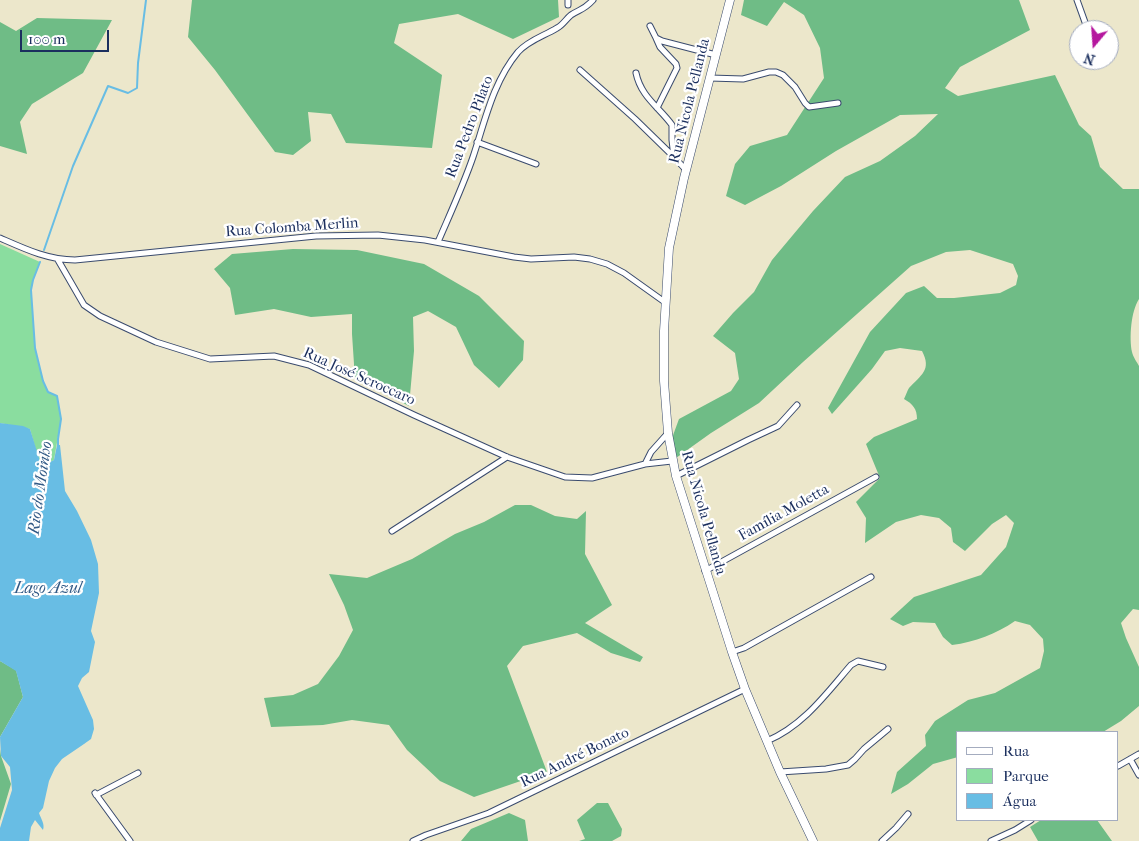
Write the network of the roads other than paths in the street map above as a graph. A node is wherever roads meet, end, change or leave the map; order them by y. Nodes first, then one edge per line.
1 (593, 0) edge
2 (730, 0) edge
3 (1077, 0) edge
4 (1084, 20) edge
5 (650, 26) dead end
6 (656, 38) junction
7 (716, 55) junction
8 (580, 70) dead end
9 (636, 73) dead end
10 (710, 78) junction
11 (838, 103) dead end
12 (657, 108) junction
13 (478, 142) junction
14 (674, 157) junction
15 (536, 164) dead end
16 (686, 170) junction
17 (0, 238) edge
18 (438, 242) junction
19 (58, 260) junction
20 (666, 303) junction
21 (796, 405) dead end
22 (668, 433) junction
23 (507, 458) junction
24 (672, 460) junction
25 (645, 464) junction
26 (676, 476) junction
27 (876, 477) dead end
28 (392, 531) dead end
29 (705, 571) junction
30 (871, 577) dead end
31 (732, 652) junction
32 (883, 667) dead end
33 (745, 688) junction
34 (888, 729) dead end
35 (767, 741) junction
36 (1139, 754) edge
37 (1130, 760) junction
38 (1119, 766) edge
39 (780, 772) junction
40 (138, 773) dead end
41 (1139, 774) edge
42 (908, 814) dead end
43 (1029, 821) edge
44 (130, 841) edge
45 (413, 841) edge
46 (812, 841) edge
47 (882, 841) edge
48 (991, 841) edge

1 - 13 street, Rua Pedro Pilato
2 - 7 main road, Rua Nicola Pellanda
3 - 4 street
5 - 6 street
6 - 7 street
6 - 12 street
7 - 10 main road, Rua Nicola Pellanda
8 - 14 street
9 - 12 street
10 - 11 street
10 - 16 main road, Rua Nicola Pellanda
12 - 14 street
13 - 15 street
13 - 18 street, Rua Pedro Pilato
14 - 16 street
16 - 20 main road, Rua Nicola Pellanda
17 - 19 street, Rua Colomba Merlin
18 - 19 street, Rua Colomba Merlin
18 - 20 street, Rua Colomba Merlin
19 - 23 street, Rua José Scroccaro
20 - 22 main road, Rua Nicola Pellanda
21 - 26 street
22 - 24 main road, Rua Nicola Pellanda
22 - 25 street
23 - 25 street, Rua José Scroccaro
23 - 28 street
24 - 25 street, Rua José Scroccaro
24 - 26 main road, Rua Nicola Pellanda
26 - 29 main road, Rua Nicola Pellanda
27 - 29 street, Família Moletta
29 - 31 main road, Rua Nicola Pellanda
30 - 31 street
31 - 33 main road, Rua Nicola Pellanda
32 - 35 street
33 - 35 main road, Rua Nicola Pellanda
33 - 45 street, Rua André Bonato
34 - 39 street
35 - 39 main road, Rua Nicola Pellanda
36 - 37 street
37 - 38 street
37 - 41 street
39 - 46 main road, Rua Nicola Pellanda
40 - 44 street
42 - 47 street
43 - 48 street

